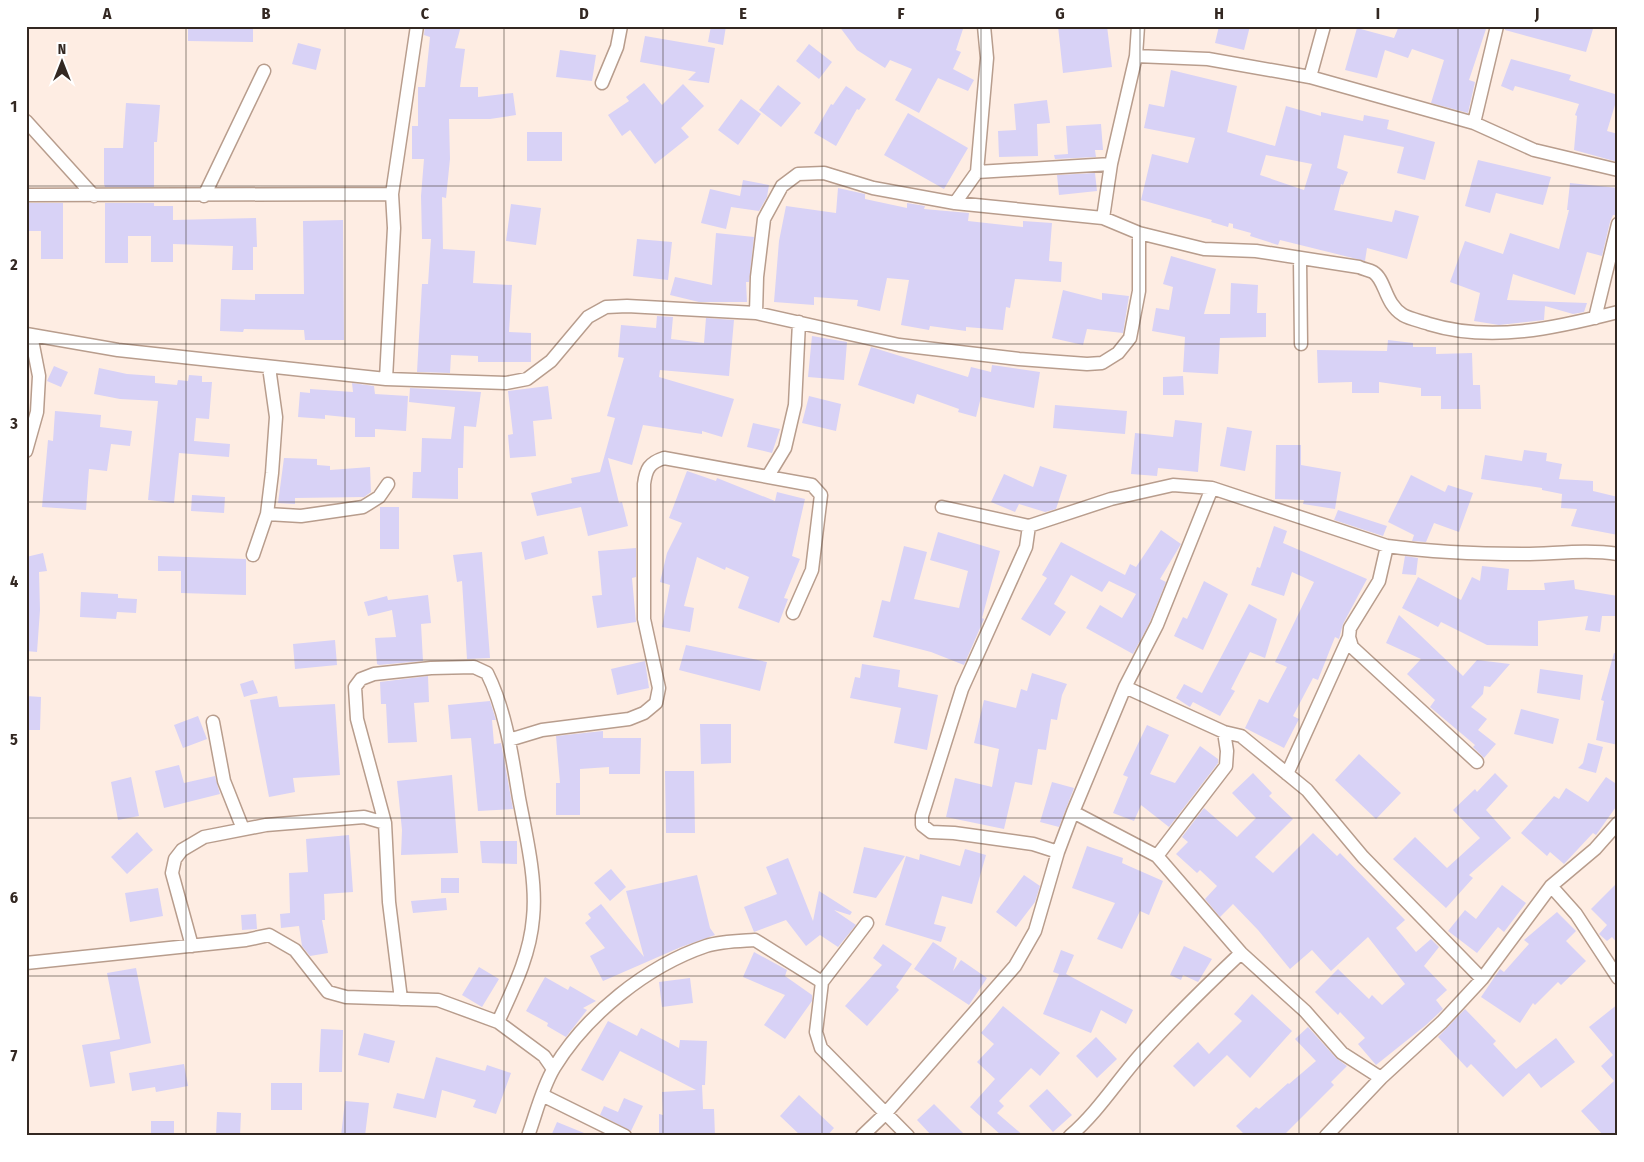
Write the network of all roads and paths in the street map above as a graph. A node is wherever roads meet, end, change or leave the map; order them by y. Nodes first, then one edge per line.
1 (417, 26) edge
2 (620, 26) edge
3 (984, 26) edge
4 (1138, 26) edge
5 (1324, 26) edge
6 (1497, 26) edge
7 (1136, 56) junction
8 (264, 71) dead end
9 (1310, 77) junction
10 (602, 83) dead end
11 (1474, 123) junction
12 (28, 126) edge
13 (1112, 164) junction
14 (1618, 170) edge
15 (977, 172) junction
16 (392, 194) junction
17 (26, 195) edge
18 (94, 196) junction
19 (204, 196) junction
20 (955, 203) junction
21 (1103, 218) junction
22 (1618, 224) edge
23 (1139, 233) junction
24 (1300, 260) junction
25 (1618, 312) edge
26 (756, 313) junction
27 (1595, 318) junction
28 (799, 322) junction
29 (29, 334) edge
30 (1301, 344) dead end
31 (269, 367) junction
32 (386, 379) junction
33 (26, 450) edge
34 (768, 476) junction
35 (388, 484) dead end
36 (1212, 488) junction
37 (942, 507) dead end
38 (267, 514) junction
39 (1029, 526) junction
40 (1387, 546) junction
41 (1618, 554) edge
42 (254, 556) dead end
43 (793, 613) dead end
44 (1349, 638) junction
45 (1125, 687) junction
46 (213, 722) dead end
47 (1224, 732) junction
48 (509, 740) junction
49 (1477, 762) dead end
50 (1287, 774) junction
51 (1073, 812) junction
52 (385, 823) junction
53 (1618, 823) edge
54 (243, 829) junction
55 (1058, 852) junction
56 (1157, 856) junction
57 (1551, 886) junction
58 (867, 924) dead end
59 (192, 946) junction
60 (1241, 953) junction
61 (26, 962) edge
62 (1482, 978) junction
63 (1618, 978) edge
64 (822, 982) junction
65 (401, 999) junction
66 (498, 1022) junction
67 (553, 1069) junction
68 (1381, 1078) junction
69 (542, 1095) junction
70 (885, 1114) junction
71 (528, 1136) edge
72 (624, 1136) edge
73 (862, 1136) edge
74 (908, 1136) edge
75 (1070, 1136) edge
76 (1326, 1136) edge

1 - 16 street
2 - 10 street
3 - 15 street
4 - 7 street
5 - 9 street
6 - 11 street
7 - 9 street
7 - 13 street
8 - 19 street
9 - 11 street
11 - 14 street
12 - 18 street
13 - 15 street
13 - 21 street
15 - 20 street
16 - 19 street
16 - 32 street
17 - 18 street
18 - 19 street
20 - 21 street
20 - 26 street
21 - 23 street
22 - 27 street
23 - 24 street
23 - 28 street
24 - 27 street
24 - 30 street
25 - 27 street
26 - 28 street
26 - 32 street
28 - 34 street
29 - 31 street
29 - 33 street
31 - 32 street
31 - 38 street
34 - 43 street
34 - 48 street
35 - 38 street
36 - 39 street
36 - 40 street
36 - 45 street
37 - 39 street
38 - 42 street
39 - 55 street
40 - 41 street
40 - 44 street
44 - 49 street
44 - 50 street
45 - 47 street
45 - 51 street
46 - 54 street
47 - 50 street
47 - 56 street
48 - 52 street
48 - 66 street
50 - 62 street
51 - 55 street
51 - 56 street
52 - 54 street
52 - 65 street
53 - 57 street
54 - 59 street
55 - 70 street
56 - 60 street
57 - 62 street
57 - 63 street
58 - 64 street
59 - 61 street
59 - 65 street
60 - 68 street
60 - 75 street
62 - 68 street
64 - 67 street
64 - 70 street
65 - 66 street
66 - 67 street
67 - 69 street
68 - 76 street
69 - 71 street
69 - 72 street
70 - 73 street
70 - 74 street

